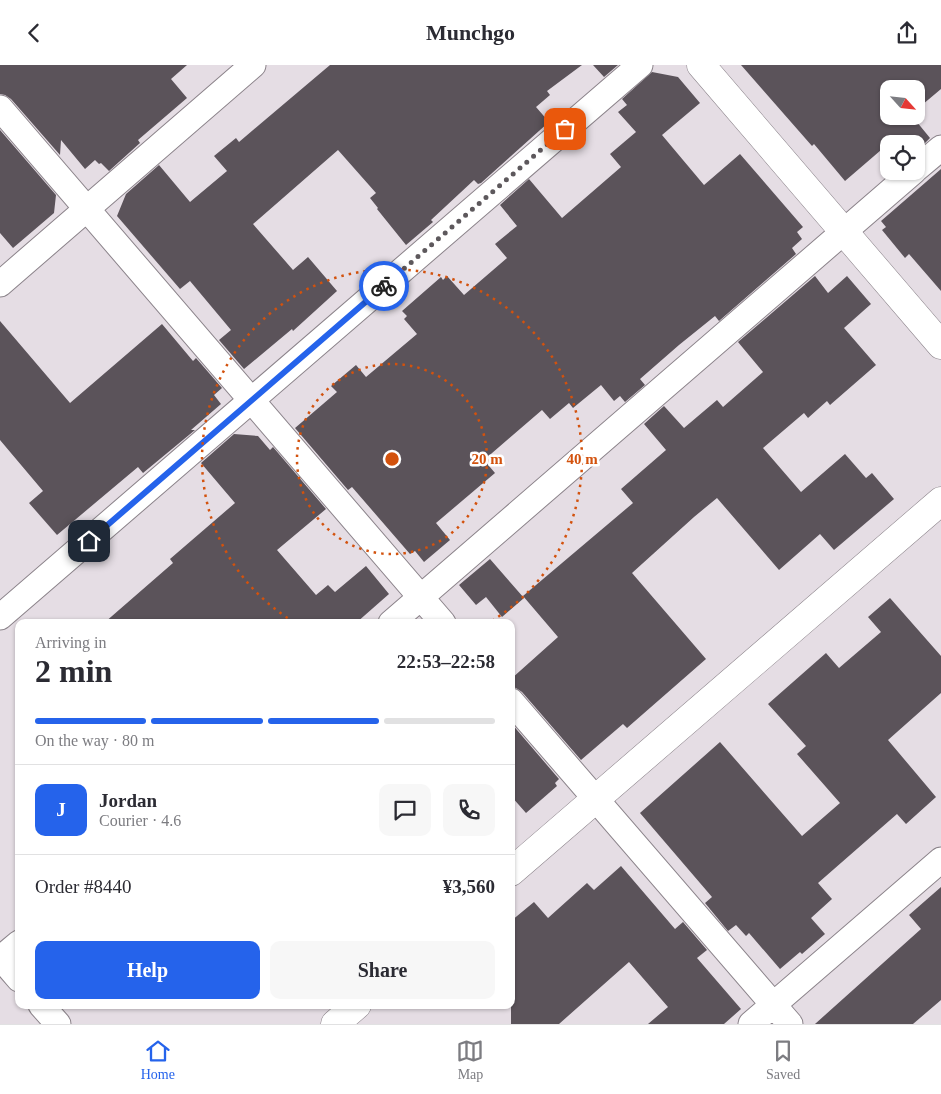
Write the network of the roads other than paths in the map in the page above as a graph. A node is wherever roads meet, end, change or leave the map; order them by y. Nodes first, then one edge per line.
1 (254, 65) edge
2 (640, 65) edge
3 (701, 65) edge
4 (0, 108) edge
5 (941, 148) edge
6 (925, 162) edge
7 (904, 180) edge
8 (87, 209) junction
9 (844, 232) junction
10 (0, 284) edge
11 (941, 345) edge
12 (251, 400) junction
13 (941, 501) edge
14 (421, 597) junction
15 (0, 617) edge
16 (396, 619) edge
17 (440, 619) edge
18 (515, 706) edge
19 (596, 799) junction
20 (941, 860) edge
21 (515, 869) edge
22 (5, 955) edge
23 (15, 972) edge
24 (773, 1005) junction
25 (45, 1009) edge
26 (352, 1009) edge
27 (58, 1024) edge
28 (335, 1024) edge
29 (751, 1024) edge
30 (790, 1024) edge

1 - 8 street
2 - 12 street
3 - 9 street
4 - 8 street
5 - 6 street
7 - 9 street
8 - 10 street
8 - 12 street
9 - 11 street
9 - 14 street
12 - 14 street
12 - 15 street
13 - 19 street
14 - 16 street
14 - 17 street
18 - 19 street
19 - 21 street
19 - 24 street
20 - 24 street
22 - 23 street
24 - 29 street
24 - 30 street
25 - 27 street
26 - 28 street

